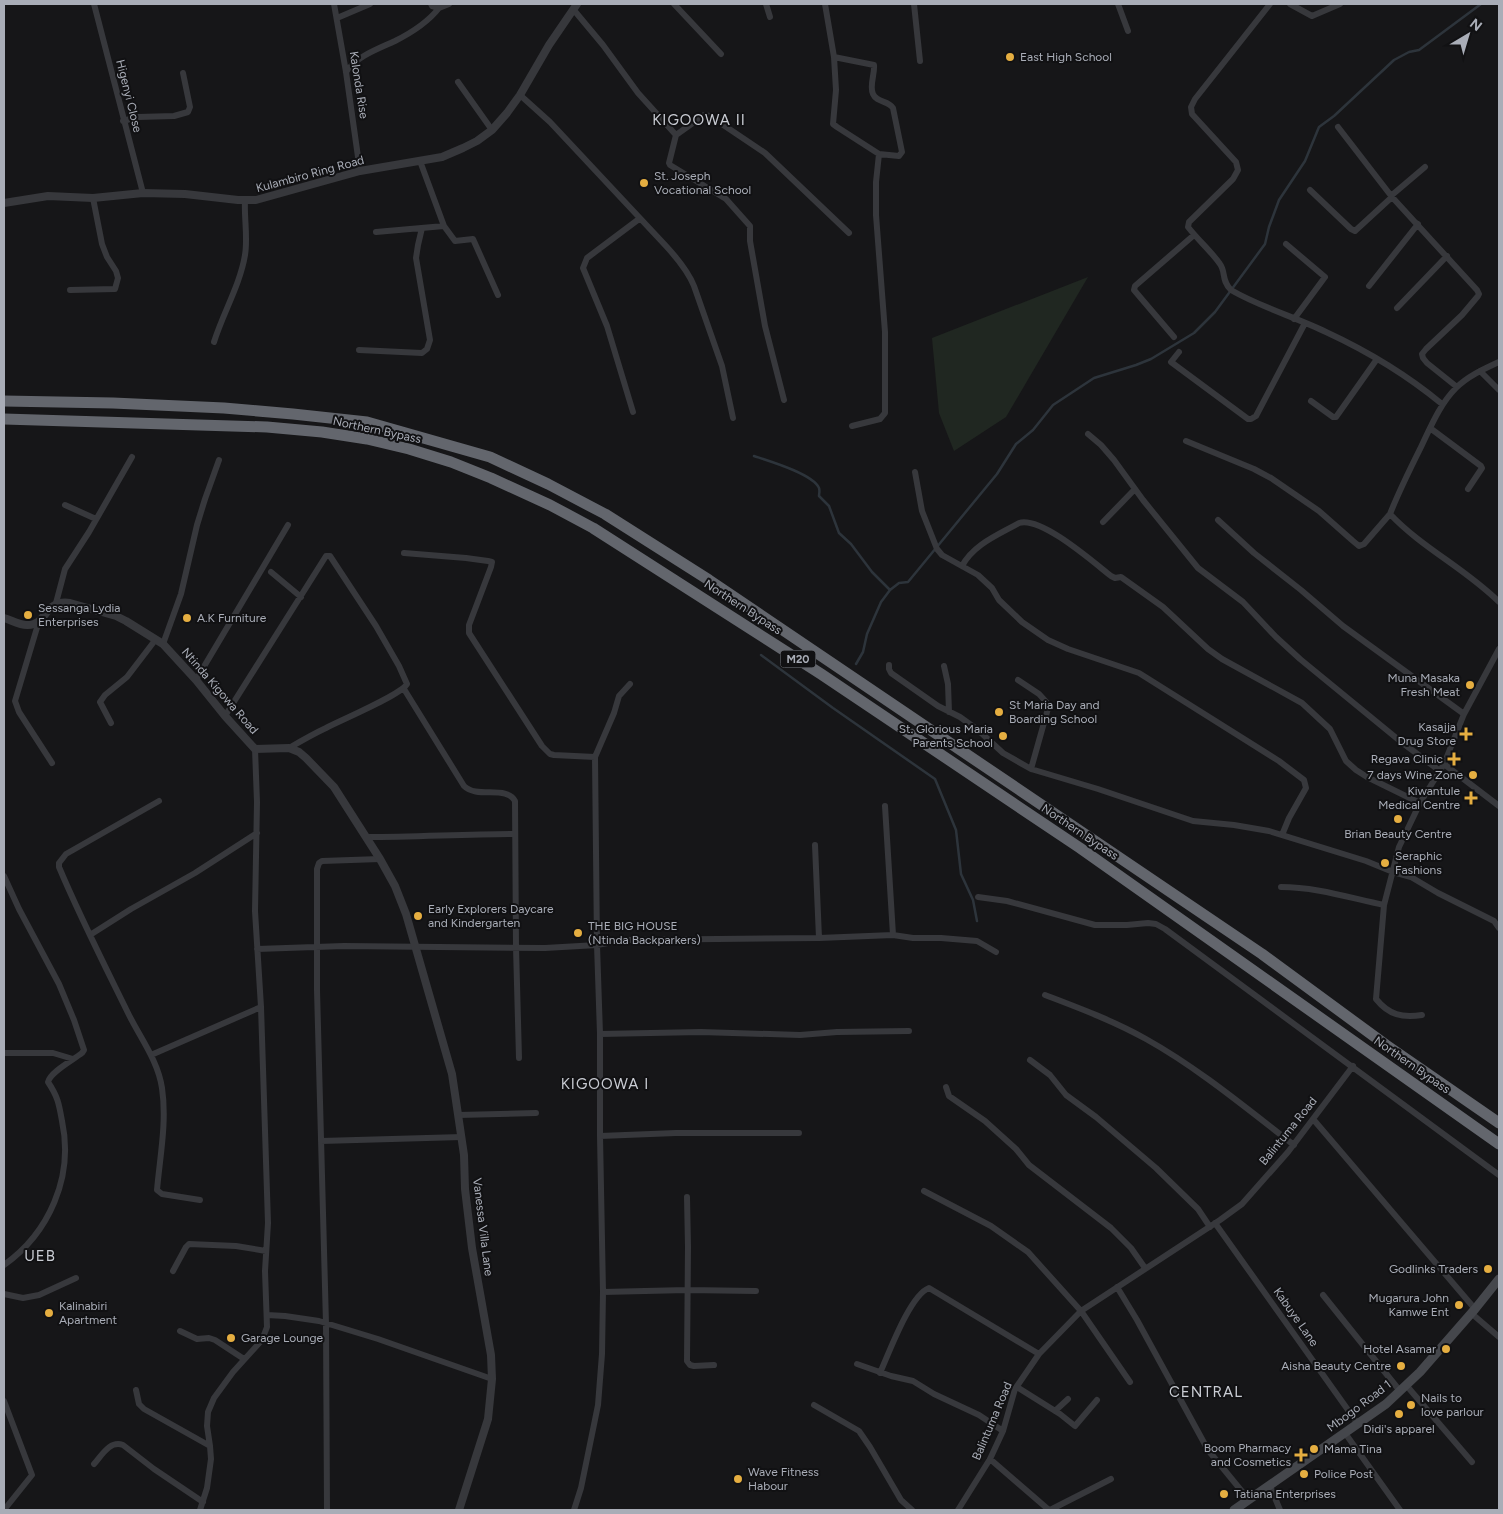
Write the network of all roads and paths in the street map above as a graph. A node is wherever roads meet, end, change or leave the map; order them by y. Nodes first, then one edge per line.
1 (94, 4) edge
2 (334, 4) edge
3 (370, 4) edge
4 (430, 4) edge
5 (449, 4) edge
6 (674, 4) edge
7 (766, 4) edge
8 (825, 4) edge
9 (914, 4) edge
10 (1118, 4) edge
11 (1270, 4) edge
12 (1290, 4) edge
13 (1340, 4) edge
14 (575, 6) edge
15 (439, 8) junction
16 (338, 18) junction
17 (770, 18) dead end
18 (1128, 31) dead end
19 (721, 54) dead end
20 (834, 57) junction
21 (920, 62) dead end
22 (346, 72) junction
23 (183, 73) dead end
24 (458, 82) dead end
25 (520, 95) junction
26 (123, 121) junction
27 (1338, 127) dead end
28 (492, 130) junction
29 (676, 135) junction
30 (879, 154) junction
31 (420, 161) junction
32 (1425, 167) dead end
33 (360, 171) junction
34 (1310, 190) dead end
35 (143, 193) junction
36 (1392, 196) junction
37 (93, 198) junction
38 (245, 201) junction
39 (4, 203) edge
40 (639, 219) junction
41 (1418, 224) junction
42 (444, 226) junction
43 (422, 228) junction
44 (376, 232) dead end
45 (849, 233) dead end
46 (1194, 235) junction
47 (1286, 244) dead end
48 (1447, 256) junction
49 (1368, 286) dead end
50 (70, 290) dead end
51 (498, 295) dead end
52 (1397, 308) dead end
53 (1294, 319) junction
54 (1305, 324) junction
55 (1174, 337) dead end
56 (214, 342) dead end
57 (359, 350) dead end
58 (1179, 352) dead end
59 (1377, 359) junction
60 (1499, 362) edge
61 (1480, 372) junction
62 (1457, 387) junction
63 (1499, 390) edge
64 (784, 400) dead end
65 (1311, 401) dead end
66 (4, 402) edge
67 (1442, 404) junction
68 (634, 412) dead end
69 (733, 418) dead end
70 (4, 419) edge
71 (852, 426) dead end
72 (1430, 428) junction
73 (1088, 434) dead end
74 (1186, 440) dead end
75 (132, 457) dead end
76 (219, 460) dead end
77 (914, 472) dead end
78 (1468, 488) dead end
79 (1135, 489) junction
80 (65, 505) dead end
81 (1390, 514) junction
82 (96, 519) junction
83 (1218, 520) dead end
84 (1103, 522) dead end
85 (288, 525) dead end
86 (404, 553) dead end
87 (962, 566) junction
88 (271, 572) dead end
89 (301, 597) junction
90 (1499, 602) edge
91 (56, 603) junction
92 (4, 618) edge
93 (39, 621) junction
94 (156, 639) junction
95 (163, 644) junction
96 (1499, 649) edge
97 (889, 665) dead end
98 (944, 666) dead end
99 (196, 680) junction
100 (1018, 680) dead end
101 (630, 684) dead end
102 (404, 688) junction
103 (949, 712) junction
104 (1464, 714) junction
105 (225, 716) junction
106 (111, 723) dead end
107 (288, 748) junction
108 (255, 749) junction
109 (595, 757) junction
110 (52, 763) dead end
111 (1444, 764) junction
112 (1031, 769) junction
113 (1440, 771) junction
114 (160, 801) dead end
115 (1420, 802) junction
116 (886, 806) dead end
117 (1499, 806) edge
118 (257, 833) junction
119 (515, 834) junction
120 (1282, 835) junction
121 (367, 837) junction
122 (815, 845) dead end
123 (380, 859) junction
124 (1393, 872) junction
125 (4, 876) edge
126 (1281, 886) dead end
127 (978, 897) dead end
128 (1384, 905) junction
129 (1499, 928) edge
130 (90, 935) junction
131 (893, 935) junction
132 (819, 938) junction
133 (597, 945) junction
134 (318, 947) junction
135 (416, 947) junction
136 (516, 947) junction
137 (256, 949) junction
138 (996, 952) dead end
139 (1044, 995) dead end
140 (260, 1007) junction
141 (1422, 1015) dead end
142 (909, 1032) dead end
143 (600, 1034) junction
144 (4, 1053) edge
145 (151, 1055) junction
146 (519, 1058) dead end
147 (73, 1059) junction
148 (1030, 1060) dead end
149 (1353, 1066) junction
150 (946, 1087) dead end
151 (536, 1113) dead end
152 (458, 1115) junction
153 (1313, 1119) junction
154 (1499, 1123) edge
155 (799, 1134) dead end
156 (600, 1136) junction
157 (462, 1137) junction
158 (321, 1141) junction
159 (1294, 1144) junction
160 (1499, 1144) edge
161 (1499, 1175) edge
162 (924, 1191) dead end
163 (687, 1197) dead end
164 (200, 1200) dead end
165 (1212, 1225) junction
166 (266, 1251) junction
167 (4, 1265) edge
168 (1145, 1268) junction
169 (173, 1271) dead end
170 (76, 1278) dead end
171 (1499, 1279) edge
172 (1117, 1287) junction
173 (687, 1290) junction
174 (756, 1291) dead end
175 (603, 1292) junction
176 (4, 1294) edge
177 (1323, 1295) dead end
178 (1081, 1311) junction
179 (1473, 1311) junction
180 (267, 1315) junction
181 (326, 1324) junction
182 (180, 1331) dead end
183 (1499, 1337) edge
184 (1039, 1354) junction
185 (244, 1359) junction
186 (857, 1364) dead end
187 (714, 1365) dead end
188 (880, 1372) junction
189 (492, 1380) junction
190 (1130, 1382) dead end
191 (1017, 1387) junction
192 (1403, 1388) junction
193 (136, 1390) dead end
194 (1068, 1399) dead end
195 (1097, 1400) dead end
196 (4, 1401) edge
197 (814, 1406) dead end
198 (1055, 1411) junction
199 (1358, 1424) junction
200 (1002, 1432) junction
201 (1345, 1434) junction
202 (210, 1446) junction
203 (990, 1459) junction
204 (1472, 1462) dead end
205 (94, 1464) dead end
206 (1112, 1479) dead end
207 (1270, 1486) junction
208 (1249, 1500) junction
209 (203, 1502) junction
210 (4, 1510) edge
211 (200, 1510) edge
212 (327, 1510) edge
213 (459, 1510) edge
214 (574, 1510) edge
215 (912, 1510) edge
216 (958, 1510) edge
217 (1050, 1510) edge
218 (1234, 1510) edge
219 (1280, 1510) edge
220 (1400, 1510) edge

1 - 26 street, Higenyi Close
2 - 16 street, Kalonda Rise
3 - 16 street
4 - 15 street
5 - 15 street
6 - 19 street
7 - 17 street
8 - 20 street
9 - 21 street
10 - 18 street
11 - 46 street
12 - 13 street
14 - 25 street, Kulambiro Ring Road
14 - 29 street
15 - 22 street
16 - 22 street, Kalonda Rise
20 - 30 street
20 - 30 street
22 - 33 street, Kalonda Rise
23 - 26 street
24 - 28 street
25 - 28 street, Kulambiro Ring Road
25 - 40 street
26 - 35 street, Higenyi Close
27 - 36 street
28 - 31 street, Kulambiro Ring Road
29 - 45 street
29 - 64 street
30 - 71 street
31 - 33 street, Kulambiro Ring Road
31 - 42 street
32 - 36 street
33 - 38 street, Kulambiro Ring Road
34 - 36 street
35 - 37 street, Kulambiro Ring Road
35 - 38 street, Kulambiro Ring Road
36 - 41 street
37 - 39 street, Kulambiro Ring Road
37 - 50 street
38 - 56 street
40 - 68 street
40 - 69 street
41 - 48 street
41 - 49 street
42 - 43 street
42 - 51 street
43 - 44 street
43 - 57 street
46 - 53 street
46 - 55 street
47 - 53 street
48 - 52 street
48 - 62 street
53 - 54 street
54 - 58 street
54 - 59 street
59 - 65 street
59 - 67 street
60 - 61 street
61 - 62 street
61 - 63 street
62 - 67 street
66 - 154 highway, Northern Bypass / M20
67 - 72 street
70 - 160 highway, Northern Bypass / M20
72 - 78 street
72 - 81 street
73 - 79 street
74 - 81 street
75 - 82 street
76 - 95 street
77 - 87 street
79 - 84 street
79 - 113 street
80 - 82 street
81 - 90 street
82 - 91 street
83 - 104 street
85 - 99 street
86 - 109 street
87 - 115 street
87 - 120 street
88 - 89 street
89 - 102 street
89 - 105 street
91 - 93 street
91 - 94 street, Ntinda Kigowa Road
92 - 93 street
93 - 110 street
94 - 95 street, Ntinda Kigowa Road
94 - 106 street
95 - 99 street, Ntinda Kigowa Road
96 - 104 street
97 - 103 street
98 - 103 street
99 - 105 street, Ntinda Kigowa Road
100 - 112 street
101 - 109 street
102 - 107 street
102 - 119 street
103 - 112 street
104 - 111 street
105 - 108 street, Ntinda Kigowa Road
107 - 108 street, Ntinda Kigowa Road
107 - 121 street
108 - 118 street
109 - 133 street
111 - 113 street
111 - 117 street
112 - 120 street
113 - 115 street
114 - 130 street
115 - 124 street
116 - 131 street
118 - 130 street
118 - 137 street
119 - 121 street
119 - 136 street
120 - 124 street
121 - 123 street
122 - 132 street
123 - 134 street
123 - 135 street
124 - 128 street
124 - 129 street
125 - 147 street
126 - 128 street
127 - 149 street
128 - 141 street
130 - 145 street
131 - 132 street
131 - 138 street
132 - 133 street
133 - 136 street
133 - 143 street
134 - 135 street
134 - 137 street
134 - 158 street
135 - 136 street
135 - 152 street, Vanessa Villa Lane
136 - 146 street
137 - 140 street
139 - 159 street
140 - 145 street
140 - 166 street
142 - 143 street
143 - 156 street
144 - 147 street
145 - 164 street
147 - 167 street
148 - 165 street, Kabuye Lane
149 - 153 street, Balintuma Road
149 - 161 street
150 - 168 street
151 - 152 street
152 - 157 street, Vanessa Villa Lane
153 - 159 street, Balintuma Road
153 - 179 street
155 - 156 street
156 - 175 street
157 - 158 street
157 - 189 street, Vanessa Villa Lane
158 - 181 street
159 - 165 street, Balintuma Road
162 - 178 street
163 - 173 street
165 - 168 street, Balintuma Road
165 - 199 street, Kabuye Lane
166 - 169 street
166 - 180 street
168 - 172 street, Balintuma Road
170 - 176 street
171 - 179 main road, Mbogo Road 1
172 - 178 street, Balintuma Road
172 - 208 street
173 - 174 street
173 - 175 street
173 - 187 street
175 - 214 street
177 - 192 street
178 - 184 street, Balintuma Road
178 - 190 street
179 - 183 street
179 - 192 main road, Mbogo Road 1
180 - 181 street
180 - 185 street
181 - 189 street
181 - 212 street
182 - 185 street
184 - 188 street
184 - 191 street, Balintuma Road
185 - 202 street
186 - 188 street
188 - 200 street
189 - 213 street, Vanessa Villa Lane
191 - 198 street
191 - 200 street, Balintuma Road
192 - 199 main road, Mbogo Road 1
192 - 204 street
193 - 202 street
194 - 198 street
195 - 198 street
196 - 210 street
197 - 215 street
199 - 201 main road, Mbogo Road 1
200 - 203 street, Balintuma Road
201 - 207 main road, Mbogo Road 1
201 - 220 street
202 - 209 street
203 - 216 street, Balintuma Road
203 - 217 street
205 - 209 street
206 - 217 street
207 - 208 main road, Mbogo Road 1
207 - 219 street
208 - 218 main road, Mbogo Road 1
209 - 211 street

